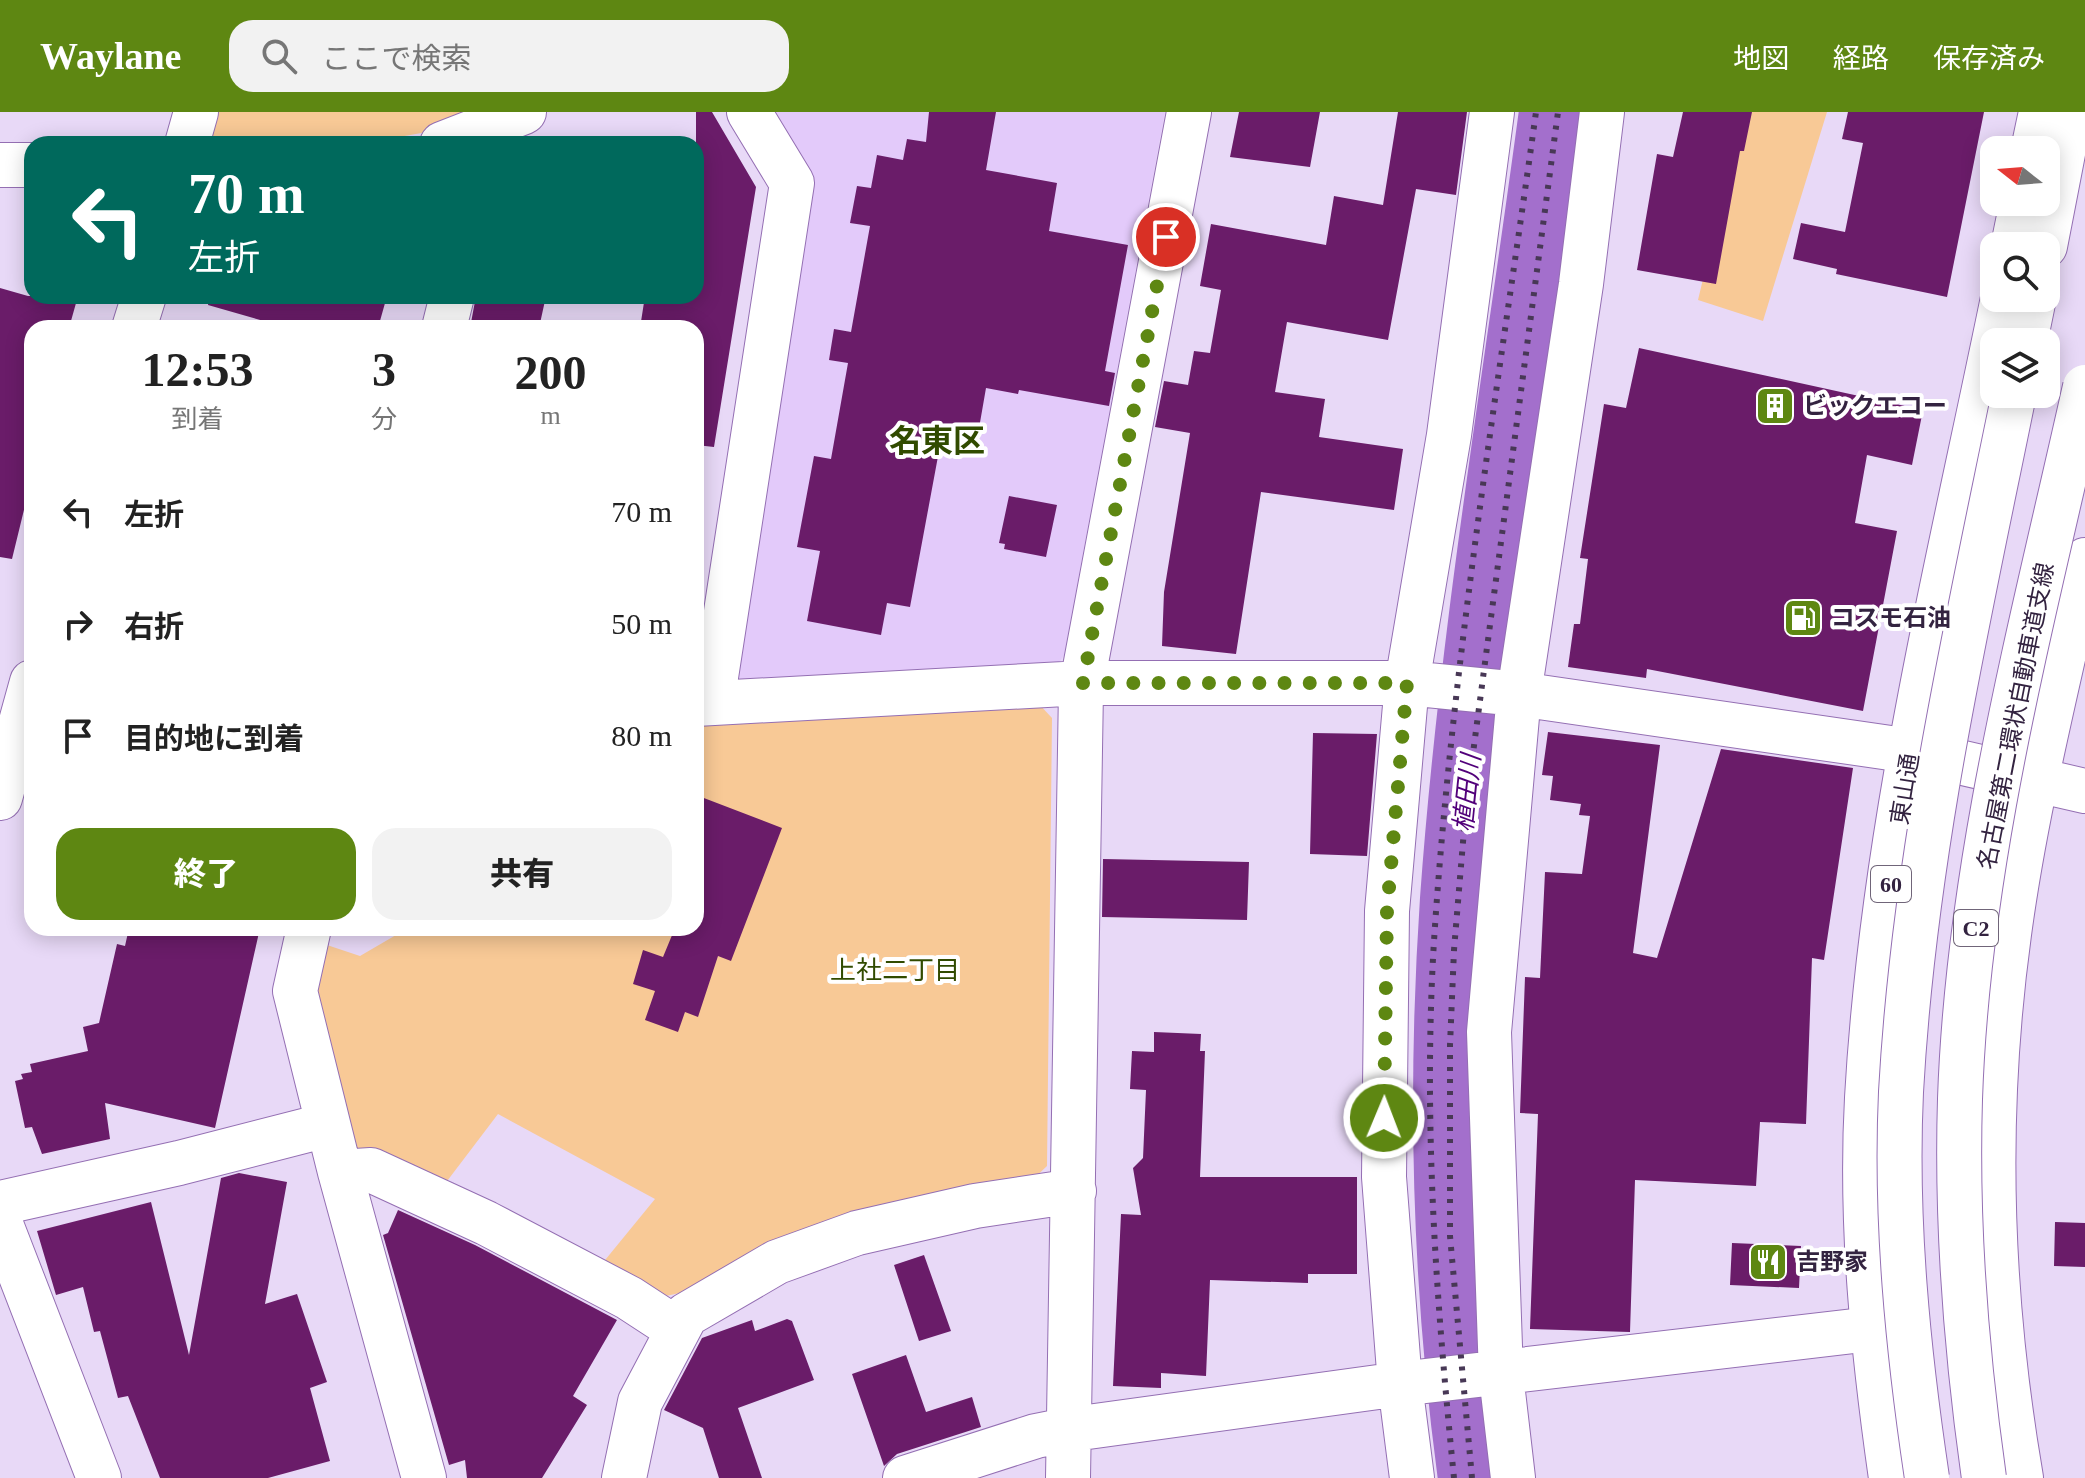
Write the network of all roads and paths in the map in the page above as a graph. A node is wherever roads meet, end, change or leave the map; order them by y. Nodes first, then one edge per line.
1 (196, 112) edge
2 (524, 112) edge
3 (749, 112) edge
4 (1189, 112) edge
5 (1492, 112) edge
6 (1602, 112) edge
7 (2041, 112) edge
8 (2071, 112) edge
9 (189, 136) edge
10 (470, 136) edge
11 (2036, 136) edge
12 (0, 165) edge
13 (24, 165) edge
14 (2048, 232) edge
15 (2000, 312) edge
16 (2085, 387) edge
17 (2011, 408) edge
18 (2085, 560) edge
19 (1083, 683) junction
20 (1407, 683) junction
21 (1510, 693) junction
22 (704, 704) edge
23 (24, 713) edge
24 (15, 748) edge
25 (1911, 751) junction
26 (2036, 780) junction
27 (2085, 791) edge
28 (0, 798) edge
29 (307, 936) edge
30 (327, 1125) junction
31 (340, 1172) junction
32 (1074, 1191) junction
33 (0, 1203) edge
34 (0, 1222) edge
35 (1871, 1329) junction
36 (678, 1330) junction
37 (1492, 1376) junction
38 (1418, 1382) junction
39 (1066, 1430) junction
40 (99, 1478) edge
41 (424, 1478) edge
42 (624, 1478) edge
43 (905, 1478) edge
44 (1068, 1478) edge
45 (1412, 1478) edge
46 (1513, 1478) edge
47 (1891, 1478) edge
48 (1927, 1478) edge
49 (1984, 1478) edge
50 (2021, 1478) edge

1 - 9 main road
2 - 10 main road
3 - 22 main road
4 - 19 main road
5 - 20 main road
6 - 21 main road
7 - 11 main road
8 - 14 main road
12 - 13 main road
15 - 25 main road, 東山通 / 60
16 - 49 main road, 名古屋第二環状自動車道支線 / C2, bridge
17 - 48 main road, C2, bridge
18 - 26 main road
19 - 20 main road
19 - 22 main road
19 - 32 main road
20 - 21 main road
20 - 38 main road
21 - 25 main road
21 - 37 main road
23 - 24 main road
24 - 28 main road
25 - 26 main road
25 - 35 main road, 東山通 / 60
26 - 27 main road
26 - 50 main road
29 - 30 main road
30 - 31 main road
30 - 33 main road
31 - 36 main road
31 - 41 main road
32 - 36 main road
32 - 39 main road
34 - 40 main road
35 - 37 main road
35 - 47 main road, 東山通 / 60
36 - 42 main road
37 - 38 main road
37 - 46 main road
38 - 39 main road
38 - 45 main road
39 - 43 main road
39 - 44 main road

